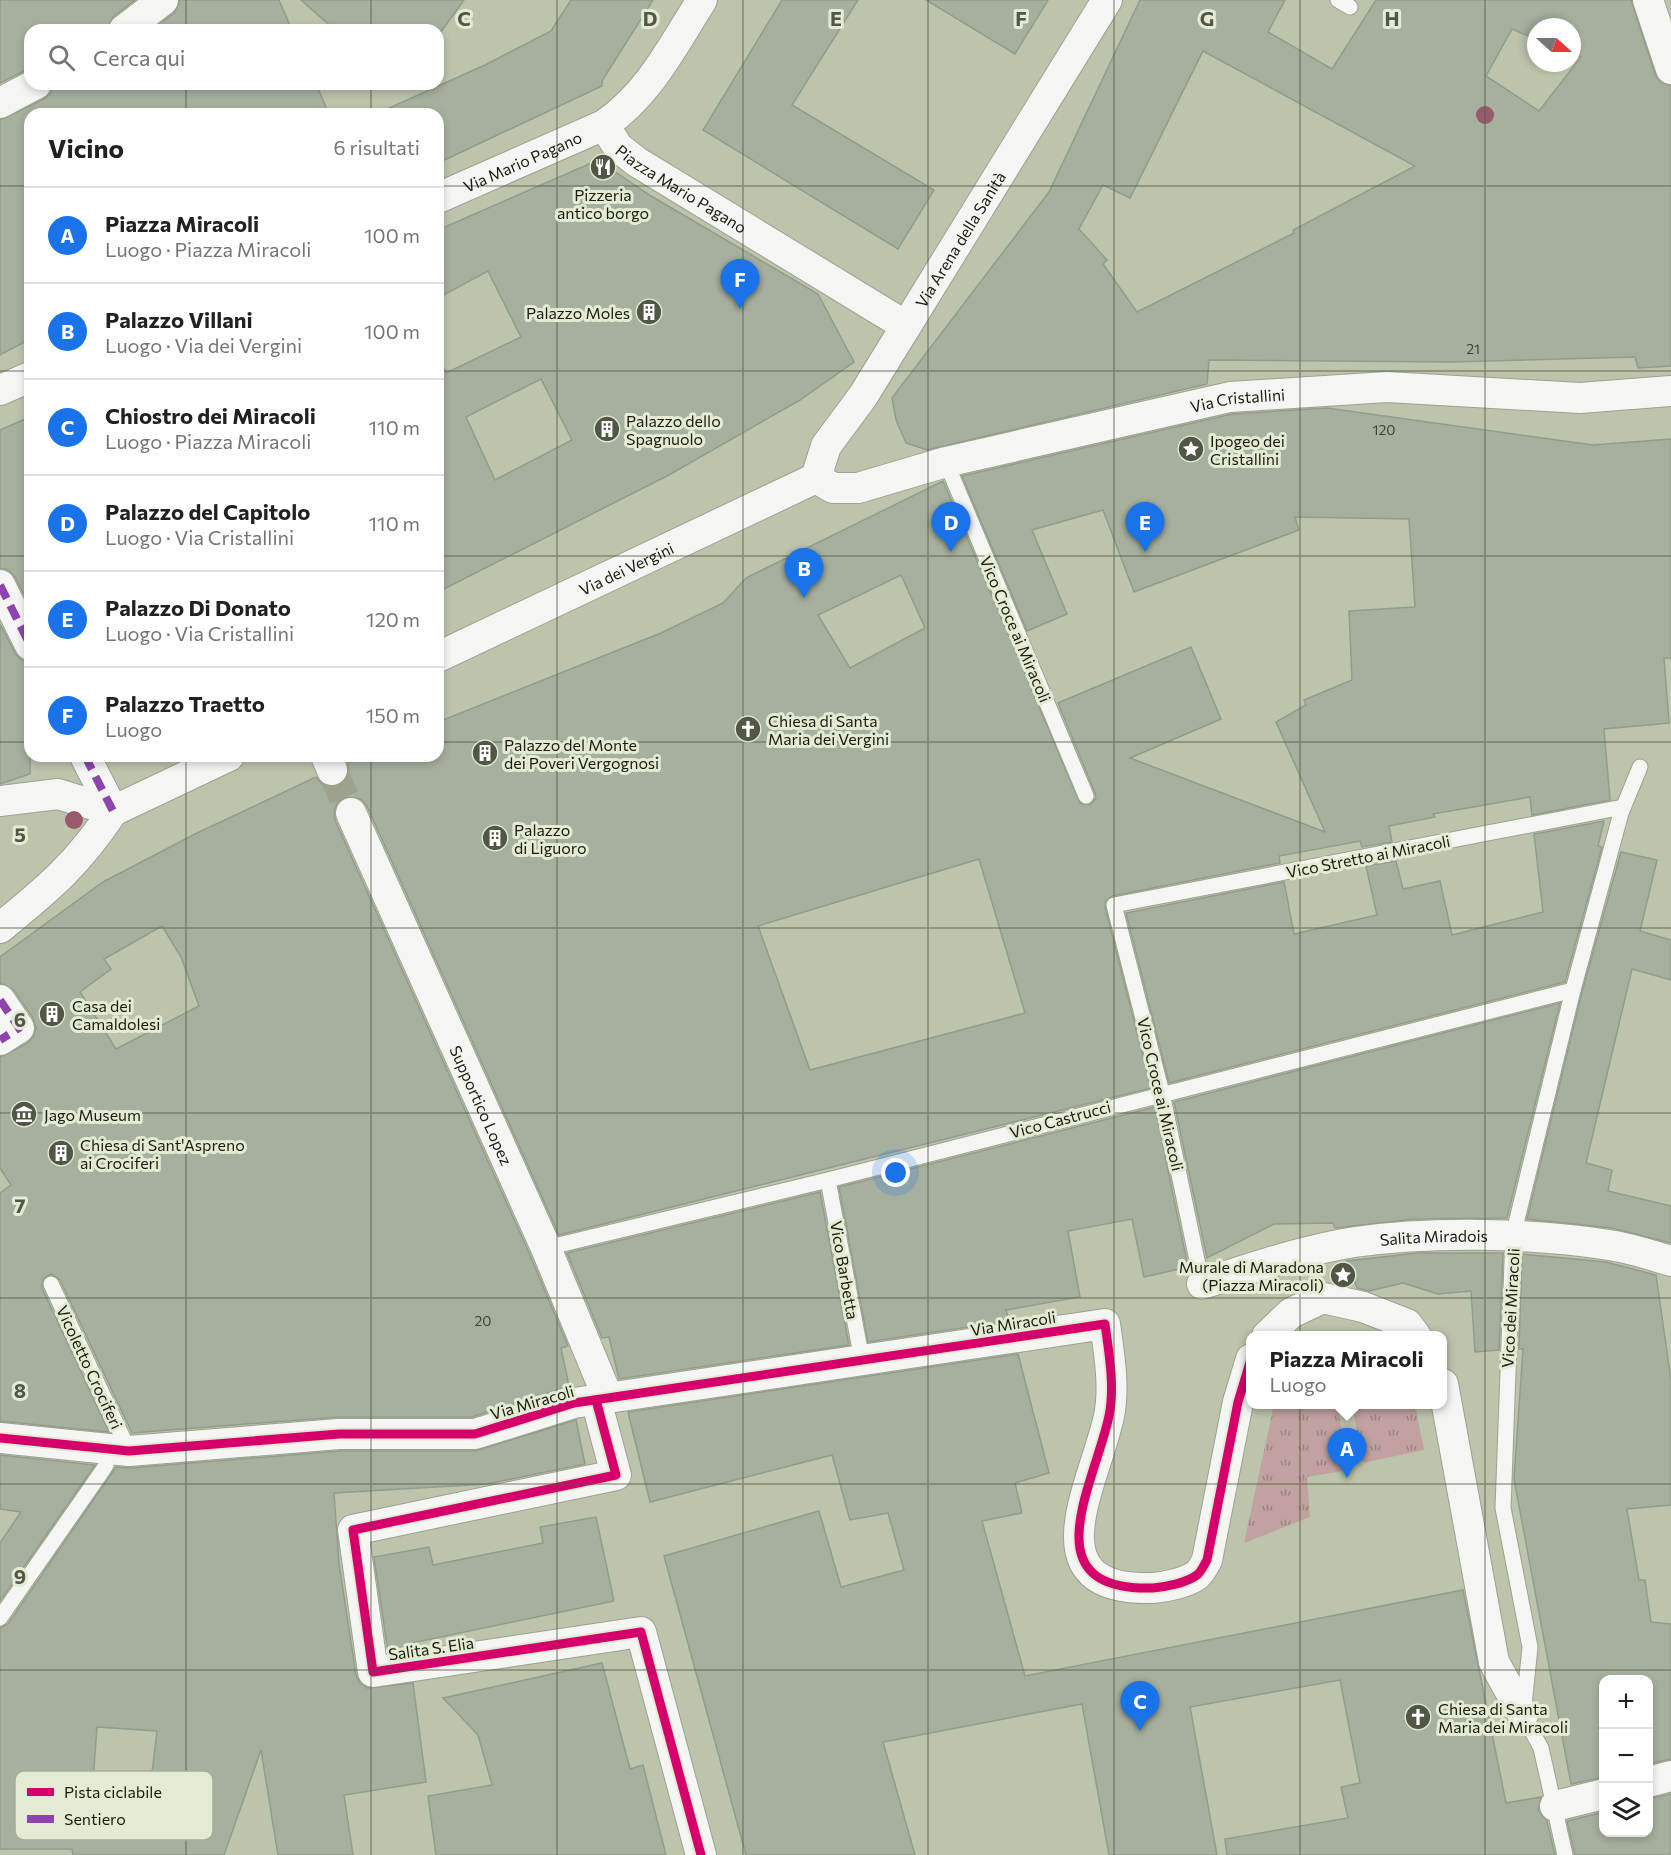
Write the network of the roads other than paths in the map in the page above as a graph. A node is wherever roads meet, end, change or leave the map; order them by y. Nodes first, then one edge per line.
1 (163, 0) edge
2 (702, 0) edge
3 (1107, 0) edge
4 (1648, 0) edge
5 (132, 24) edge
6 (1671, 69) edge
7 (25, 90) edge
8 (0, 103) edge
9 (604, 125) junction
10 (444, 195) edge
11 (906, 326) junction
12 (24, 380) edge
13 (0, 390) edge
14 (1671, 391) edge
15 (946, 462) junction
16 (816, 478) junction
17 (0, 585) edge
18 (24, 633) edge
19 (444, 654) edge
20 (88, 762) edge
21 (216, 762) edge
22 (1640, 767) dead end
23 (1086, 796) dead end
24 (0, 801) edge
25 (1623, 807) junction
26 (113, 811) junction
27 (351, 813) tunnel mouth
28 (1113, 905) joint
29 (0, 928) edge
30 (1573, 990) junction
31 (0, 1000) edge
32 (0, 1040) edge
33 (1162, 1093) junction
34 (828, 1180) junction
35 (1513, 1236) junction
36 (546, 1248) junction
37 (1304, 1254) junction
38 (1671, 1262) edge
39 (51, 1284) dead end
40 (1202, 1284) joint
41 (1318, 1300) junction
42 (1271, 1331) edge
43 (1413, 1331) edge
44 (862, 1360) junction
45 (1246, 1376) edge
46 (602, 1399) junction
47 (1447, 1406) edge
48 (0, 1437) edge
49 (121, 1450) junction
50 (0, 1618) edge
51 (1523, 1715) junction
52 (1671, 1776) edge
53 (1653, 1781) edge
54 (1599, 1795) edge
55 (1555, 1806) junction
56 (701, 1855) edge
57 (1565, 1855) edge

1 - 5 street
2 - 9 street, Piazza Mario Pagano
3 - 11 street, Via Arena della Sanità
4 - 6 street
7 - 8 street
9 - 10 street, Via Mario Pagano
9 - 11 street, Piazza Mario Pagano
11 - 16 street, Via Arena della Sanità
12 - 13 street
14 - 15 street, Via Cristallini
15 - 16 street, Via Cristallini
15 - 23 lane, Vico Croce ai Miracoli
16 - 19 street, Via dei Vergini
17 - 18 street
20 - 26 street
21 - 26 street
22 - 25 lane, Vico dei Miracoli
24 - 26 street
25 - 28 lane, Vico Stretto ai Miracoli
25 - 30 lane, Vico dei Miracoli
26 - 29 street
27 - 36 street, Supportico Lopez
28 - 33 lane, Vico Croce ai Miracoli
30 - 33 lane, Vico Castrucci
30 - 35 lane, Vico dei Miracoli
31 - 32 street
33 - 34 lane, Vico Castrucci
33 - 40 lane, Vico Croce ai Miracoli
34 - 36 lane, Vico Castrucci
34 - 44 lane, Vico Barbetta
35 - 37 street, Salita Miradois
35 - 38 street, Salita Miradois
35 - 51 lane, Vico dei Miracoli
36 - 46 street, Supportico Lopez
37 - 40 street, Salita Miradois
37 - 41 street
39 - 49 lane, Vicoletto Crociferi
41 - 42 street
41 - 43 street
44 - 45 street, Via Miracoli
44 - 46 street, Via Miracoli
46 - 49 street, Via Miracoli
46 - 56 street, Salita S. Elia
47 - 51 street
48 - 49 street, Via Miracoli
49 - 50 lane
51 - 55 lane
52 - 53 street
54 - 55 street
55 - 57 lane

